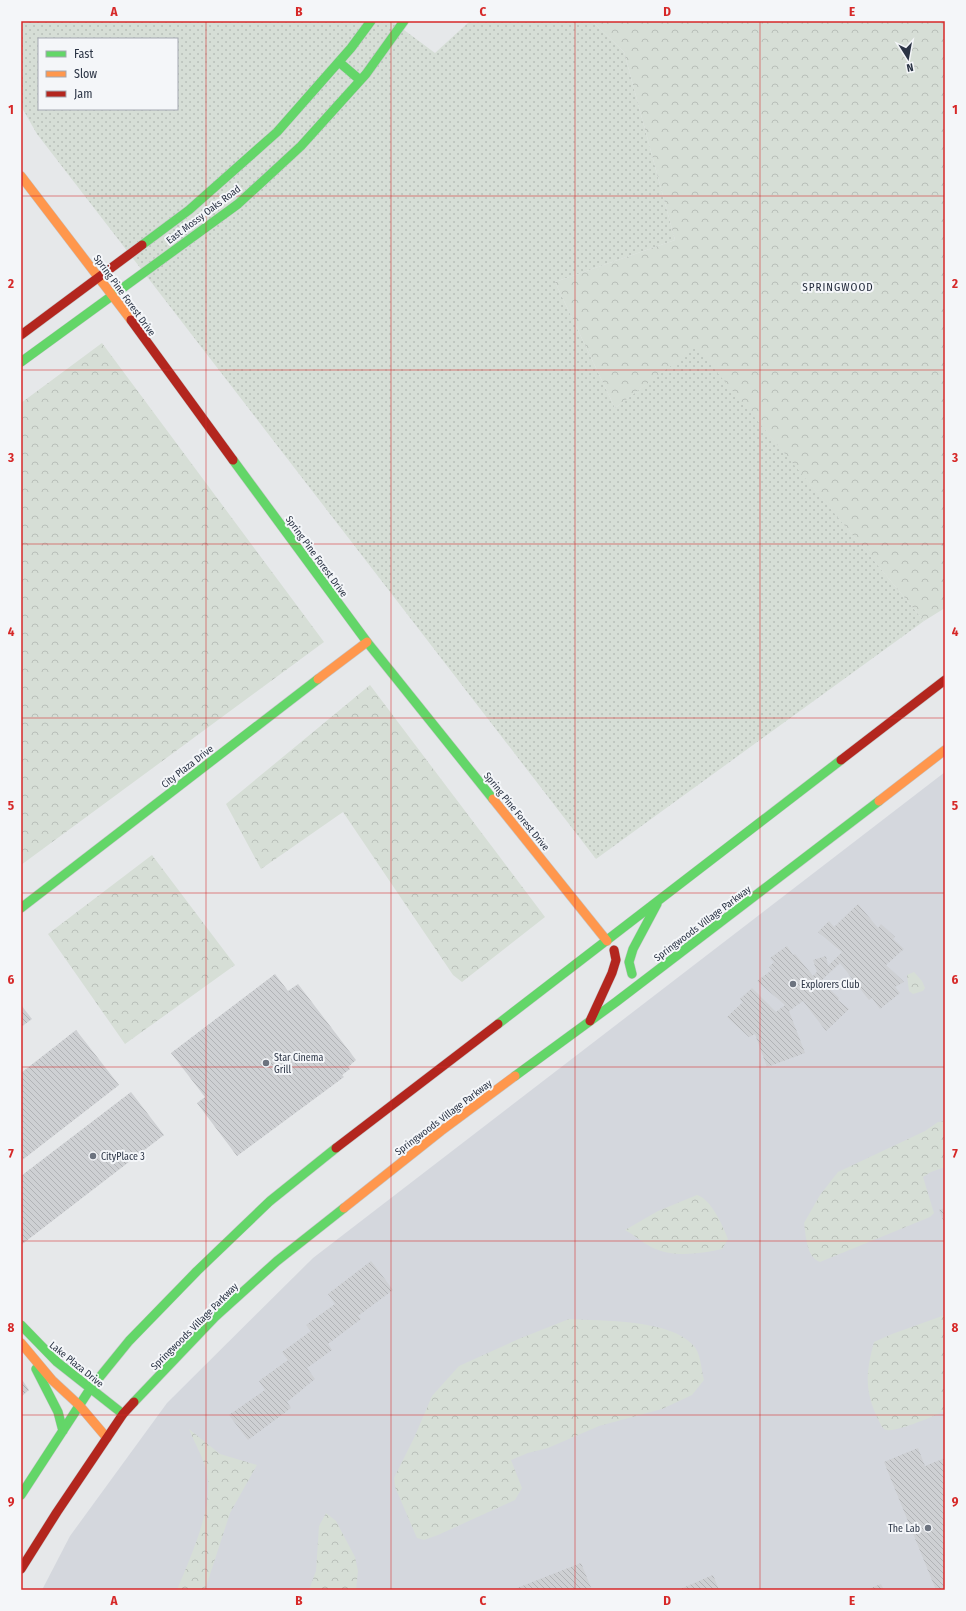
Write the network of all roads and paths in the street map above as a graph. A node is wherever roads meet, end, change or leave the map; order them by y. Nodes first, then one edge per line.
1 (370, 21) edge
2 (404, 21) edge
3 (339, 62) junction
4 (360, 80) junction
5 (21, 176) edge
6 (100, 278) junction
7 (112, 295) junction
8 (21, 335) edge
9 (21, 362) edge
10 (367, 642) junction
11 (945, 680) edge
12 (945, 750) edge
13 (659, 900) junction
14 (21, 908) edge
15 (607, 941) junction
16 (614, 950) dead end
17 (632, 974) dead end
18 (590, 1021) junction
19 (21, 1325) edge
20 (21, 1343) edge
21 (28, 1352) junction
22 (90, 1389) junction
23 (79, 1405) junction
24 (123, 1414) junction
25 (63, 1431) junction
26 (107, 1438) junction
27 (21, 1495) edge
28 (21, 1569) edge

1 - 3 main road, East Mossy Oaks Road
2 - 4 main road, East Mossy Oaks Road
3 - 4 main road
3 - 6 main road, East Mossy Oaks Road
4 - 7 main road, East Mossy Oaks Road
5 - 6 main road, Spring Pine Forest Drive
6 - 7 main road, Spring Pine Forest Drive
6 - 8 main road, East Mossy Oaks Road
7 - 9 main road, East Mossy Oaks Road
7 - 10 main road, Spring Pine Forest Drive
10 - 14 main road, City Plaza Drive
10 - 15 main road, Spring Pine Forest Drive
11 - 13 main road
12 - 18 main road, Springwoods Village Parkway
13 - 15 main road
13 - 17 main road
15 - 22 main road
16 - 18 main road
18 - 24 main road, Springwoods Village Parkway
19 - 22 main road, Lake Plaza Drive
20 - 21 main road
21 - 23 main road
21 - 25 main road
22 - 23 main road
22 - 24 main road, Lake Plaza Drive
23 - 25 main road
23 - 26 main road
24 - 26 main road, Springwoods Village Parkway
25 - 27 main road
26 - 28 main road, Springwoods Village Parkway

